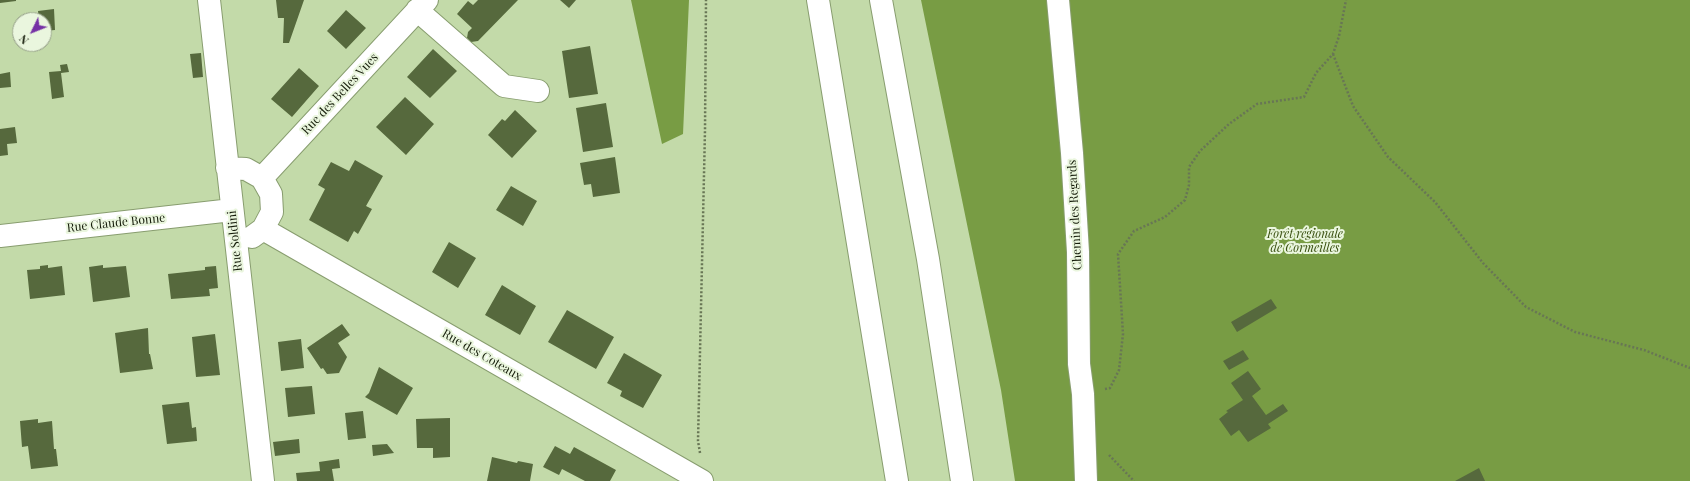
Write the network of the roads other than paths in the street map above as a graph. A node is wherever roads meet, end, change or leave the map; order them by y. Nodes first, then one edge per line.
1 (209, 0) edge
2 (818, 0) edge
3 (881, 0) edge
4 (1058, 0) edge
5 (422, 5) edge
6 (538, 91) dead end
7 (227, 168) junction
8 (262, 178) junction
9 (232, 210) junction
10 (263, 229) junction
11 (0, 236) edge
12 (235, 241) junction
13 (263, 481) edge
14 (702, 481) edge
15 (897, 481) edge
16 (962, 481) edge
17 (1086, 481) edge

1 - 7 main road, Rue Soldini
2 - 15 main road
3 - 16 main road
4 - 17 main road, Chemin des Regards
5 - 6 main road, Rue des Belles Vues
5 - 8 main road, Rue des Belles Vues
7 - 8 main road
7 - 9 main road, Rue Soldini
8 - 10 main road
9 - 11 main road, Rue Claude Bonne
9 - 12 main road, Rue Soldini
10 - 12 main road
10 - 14 main road, Rue des Coteaux
12 - 13 main road, Rue Soldini

